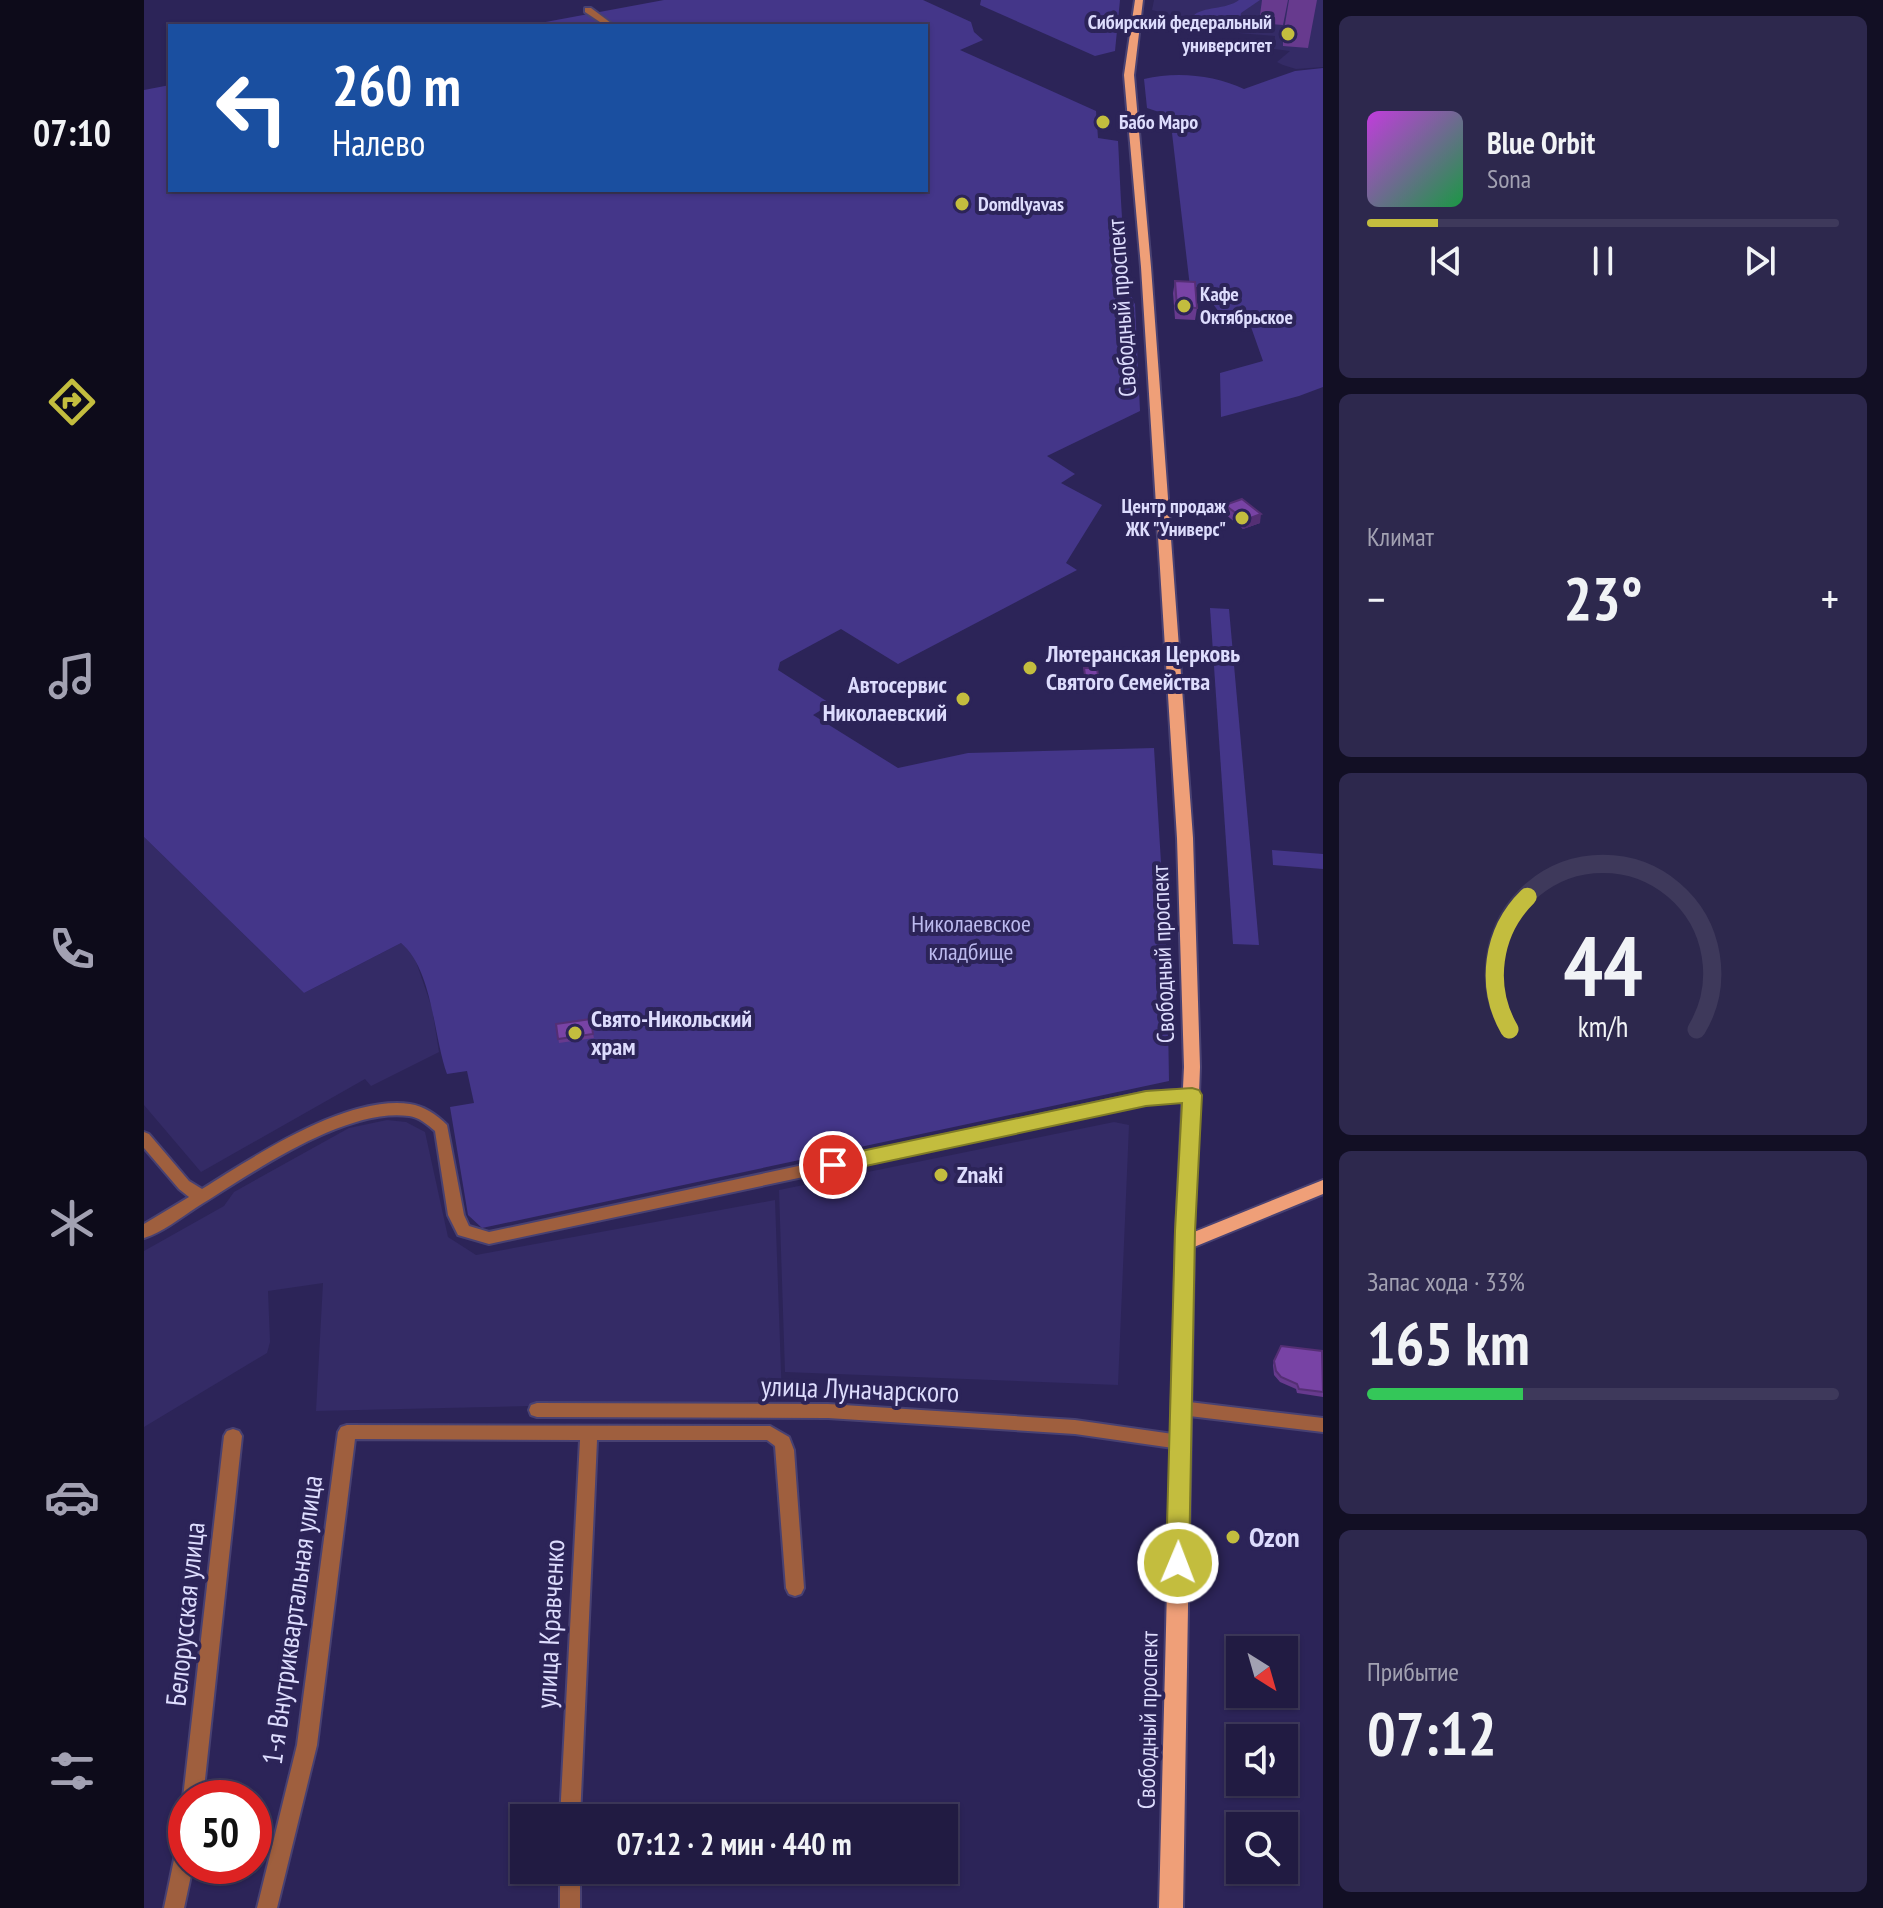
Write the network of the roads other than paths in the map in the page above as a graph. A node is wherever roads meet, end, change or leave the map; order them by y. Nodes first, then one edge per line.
1 (1139, 0) edge
2 (588, 10) dead end
3 (608, 24) edge
4 (1192, 1095) junction
5 (144, 1138) edge
6 (1323, 1187) edge
7 (202, 1197) junction
8 (144, 1232) edge
9 (1185, 1243) junction
10 (1181, 1408) junction
11 (537, 1410) dead end
12 (1323, 1425) edge
13 (347, 1432) joint
14 (589, 1434) junction
15 (233, 1436) dead end
16 (1180, 1442) junction
17 (795, 1588) dead end
18 (195, 1780) edge
19 (571, 1804) edge
20 (179, 1884) edge
21 (570, 1884) edge
22 (174, 1908) edge
23 (267, 1908) edge
24 (570, 1908) edge
25 (1171, 1908) edge

1 - 4 main road, Свободный проспект
2 - 3 street
4 - 7 street
4 - 9 main road, Свободный проспект
5 - 7 street
6 - 9 main road
7 - 8 street
9 - 10 main road, Свободный проспект
10 - 12 street
10 - 16 main road, Свободный проспект
11 - 16 street, улица Луначарского
13 - 14 street, улица Луначарского
13 - 23 street, 1-я Внутриквартальная улица
14 - 17 street, улица Луначарского
14 - 19 street, улица Кравченко
15 - 18 street, Белорусская улица
16 - 25 main road, Свободный проспект
20 - 22 street
21 - 24 street

